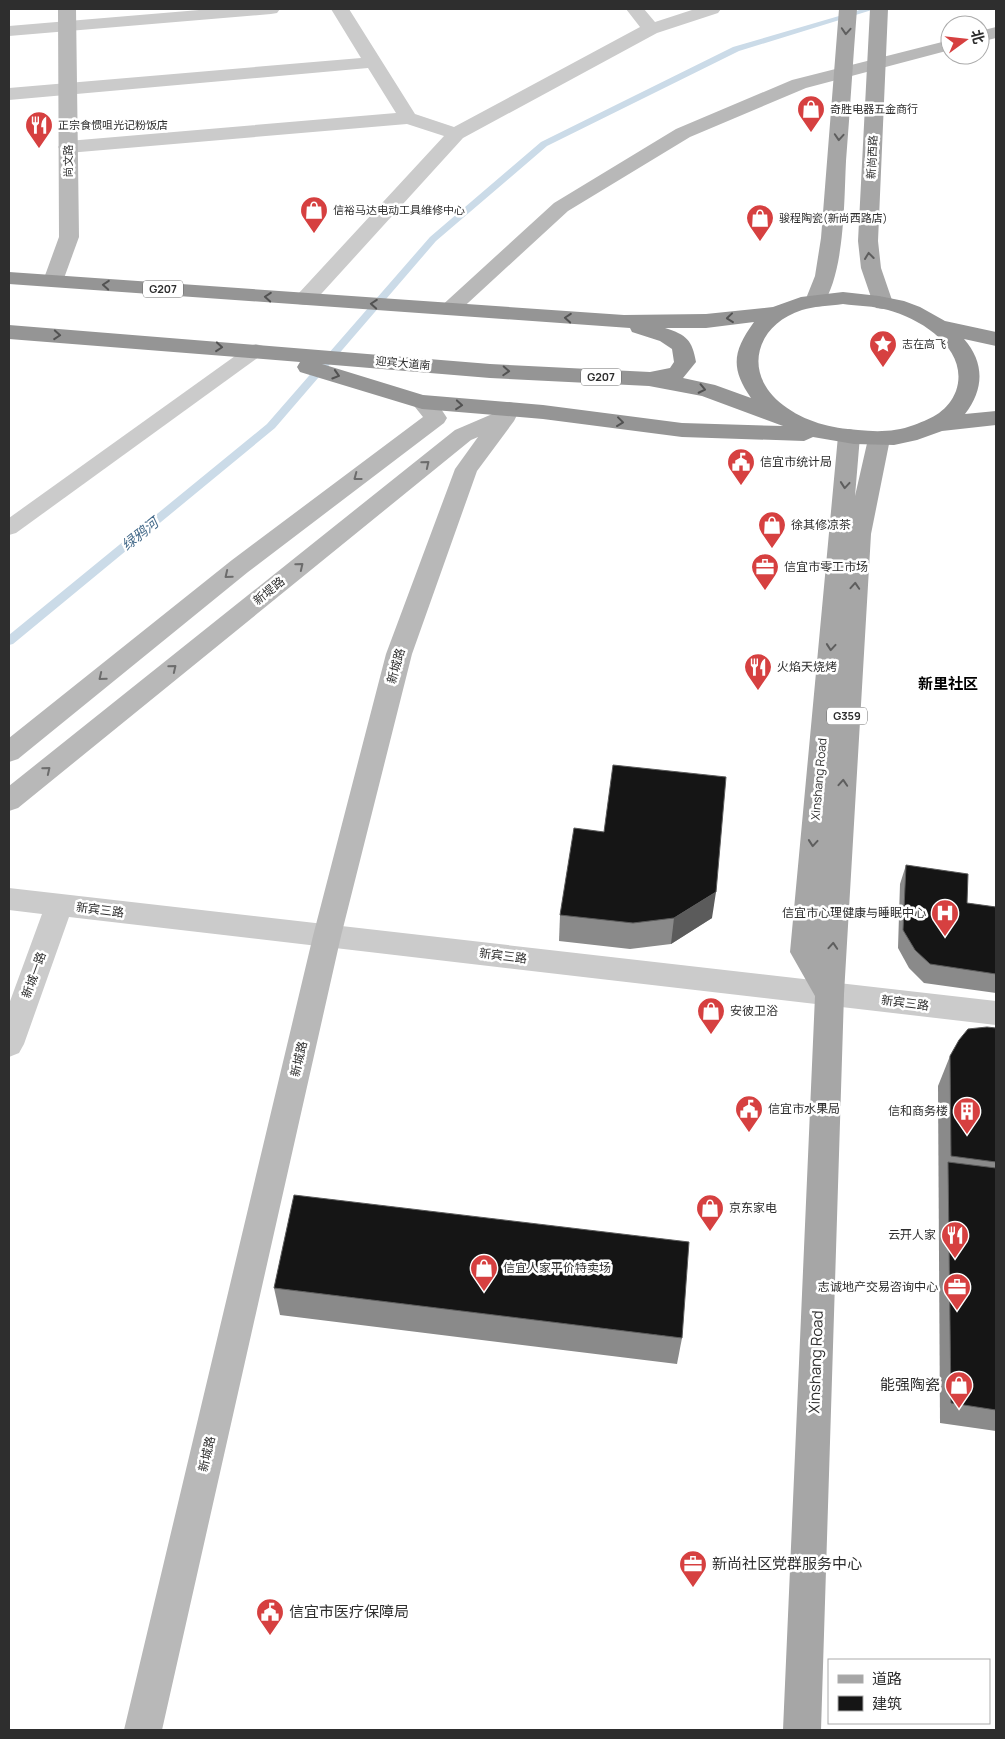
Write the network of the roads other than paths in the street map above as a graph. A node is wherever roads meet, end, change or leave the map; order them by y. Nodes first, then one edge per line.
1 (271, 9) edge
2 (340, 9) edge
3 (635, 9) edge
4 (712, 9) edge
5 (848, 9) edge
6 (879, 9) edge
7 (68, 18) edge
8 (651, 29) junction
9 (9, 31) edge
10 (940, 47) edge
11 (877, 57) junction
12 (373, 62) junction
13 (843, 73) junction
14 (68, 88) junction
15 (9, 94) edge
16 (408, 118) junction
17 (456, 134) junction
18 (68, 147) junction
19 (9, 278) edge
20 (53, 281) junction
21 (311, 300) junction
22 (816, 301) junction
23 (883, 303) junction
24 (450, 310) junction
25 (779, 313) junction
26 (624, 322) junction
27 (940, 327) junction
28 (9, 332) edge
29 (996, 339) edge
30 (265, 351) junction
31 (649, 379) junction
32 (422, 402) junction
33 (543, 412) joint
34 (507, 413) junction
35 (996, 418) edge
36 (791, 421) junction
37 (939, 424) junction
38 (838, 435) junction
39 (879, 439) junction
40 (9, 528) edge
41 (9, 752) edge
42 (9, 801) edge
43 (9, 899) edge
44 (59, 905) junction
45 (327, 936) junction
46 (830, 994) junction
47 (996, 1013) edge
48 (9, 1044) edge
49 (143, 1730) edge
50 (802, 1730) edge

1 - 7 street
2 - 12 street
3 - 8 street
4 - 8 street
5 -> 13 main road
6 - 11 main road, 新尚西路
7 - 9 street
7 - 14 street, 尚文路
8 - 17 street
10 - 11 street
11 - 13 street
23 -> 11 main road, 新尚西路
12 - 14 street
12 - 16 street
13 -> 22 main road
13 - 24 street
14 - 15 street
14 - 18 street, 尚文路
16 - 17 street
16 - 18 street
17 - 21 street
18 - 20 street, 尚文路
19 - 20 highway, G207
21 -> 20 highway, G207
24 -> 21 highway, G207
22 - 23 highway
22 - 25 highway
23 - 27 highway
26 -> 24 highway, G207
25 -> 26 highway, G207
25 - 36 highway
26 - 31 highway
27 - 29 highway
27 - 37 highway
28 -> 30 highway, 迎宾大道南 / G207
30 -> 31 highway, 迎宾大道南 / G207
30 -> 32 highway
30 - 40 lane
31 -> 36 highway, 迎宾大道南 / G207
32 -> 34 highway
32 -> 41 street
33 - 34 street, 新堤路
33 -> 38 highway
42 -> 34 street, 新堤路
34 - 45 street, 新城路
35 - 37 highway
36 - 38 highway, 迎宾大道南
37 - 39 highway
38 - 39 highway
38 -> 46 main road, Xinshang Road
46 -> 39 main road, Xinshang Road / G359
43 - 44 street, 新宾三路
44 - 45 street, 新宾三路
44 - 48 street, 新城一路
45 - 46 street, 新宾三路
45 - 49 street, 新城路
46 - 47 street, 新宾三路
46 - 50 main road, Xinshang Road

